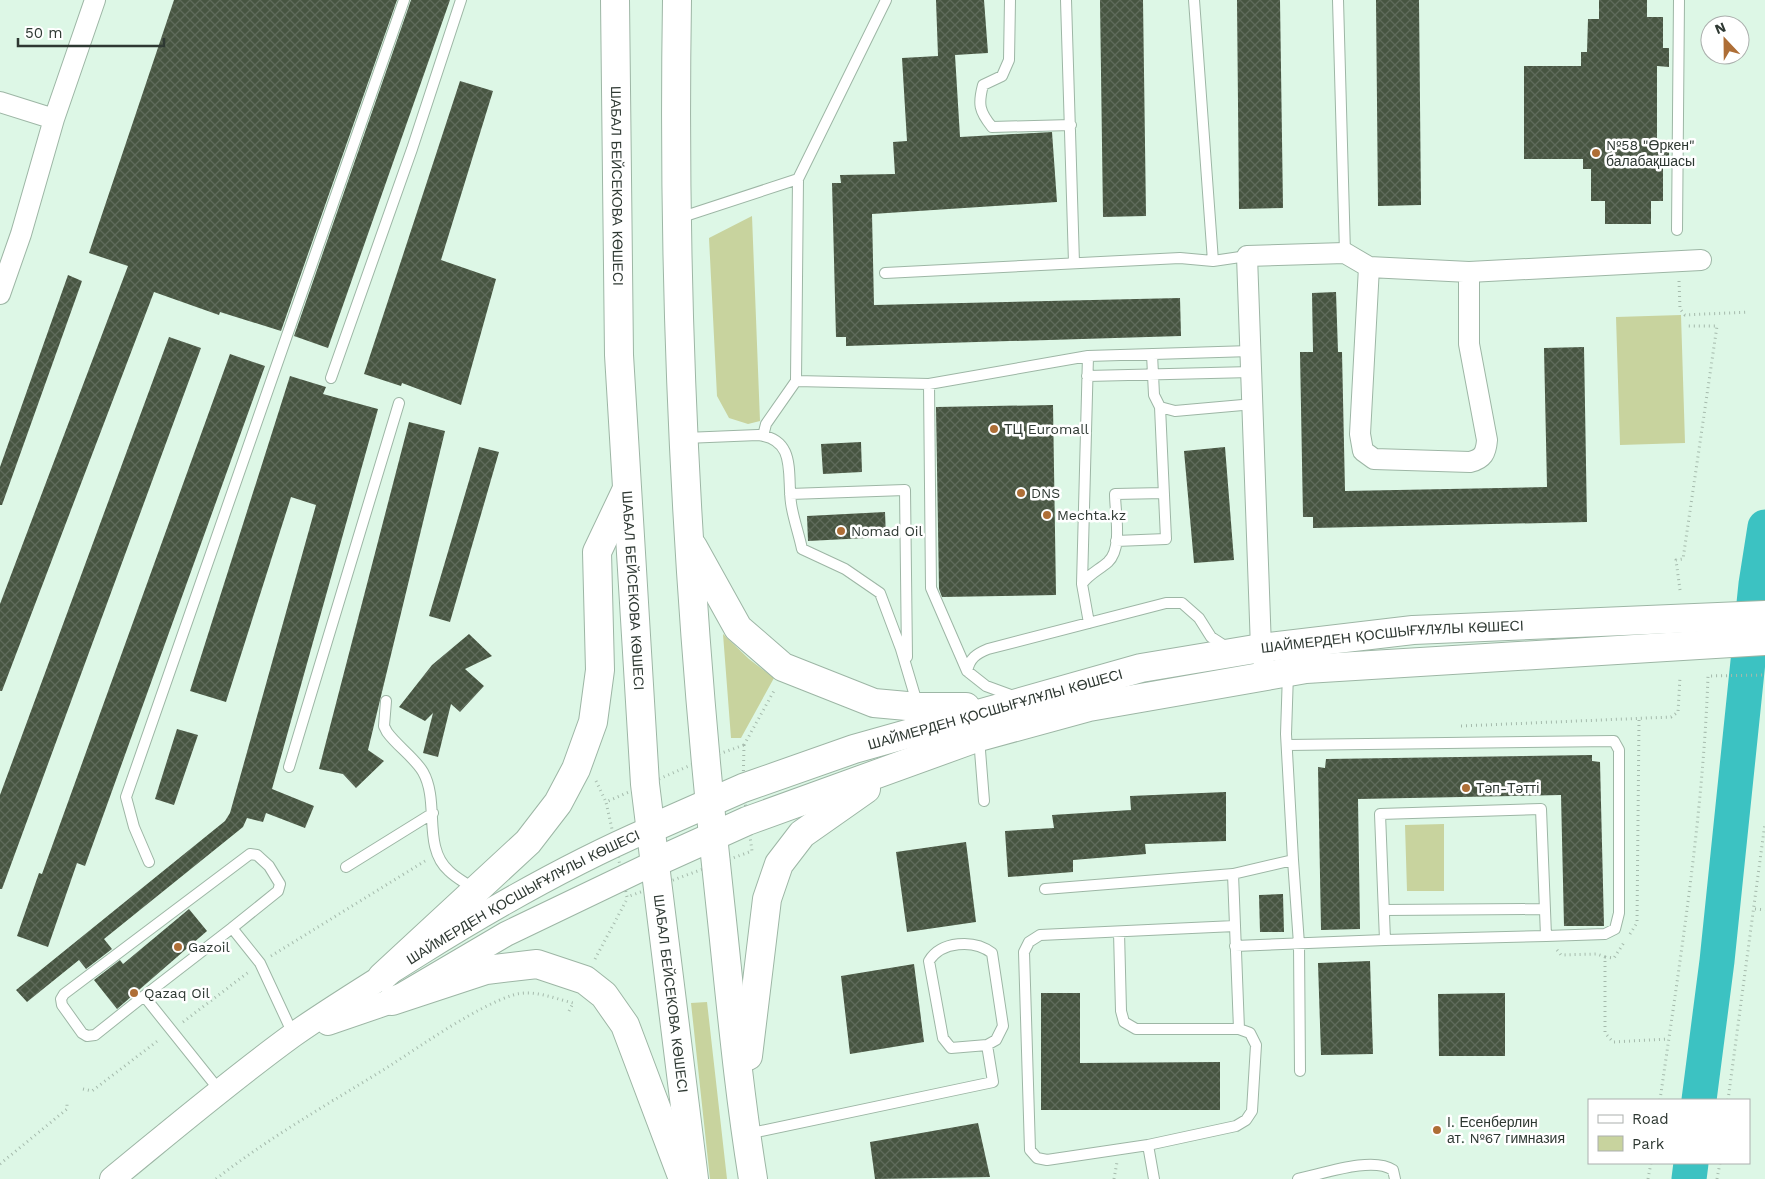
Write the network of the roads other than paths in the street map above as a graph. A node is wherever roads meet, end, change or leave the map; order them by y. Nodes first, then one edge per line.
1 (95, 0) edge
2 (404, 0) edge
3 (461, 0) edge
4 (615, 0) edge
5 (677, 0) edge
6 (886, 0) edge
7 (1010, 0) edge
8 (1066, 0) edge
9 (1194, 0) edge
10 (1338, 0) edge
11 (1679, 0) edge
12 (0, 102) edge
13 (54, 120) junction
14 (1071, 125) junction
15 (798, 179) junction
16 (678, 218) junction
17 (1677, 230) dead end
18 (1345, 253) junction
19 (1247, 256) junction
20 (1701, 260) dead end
21 (1213, 261) junction
22 (1074, 263) junction
23 (1369, 267) junction
24 (1469, 272) junction
25 (885, 273) dead end
26 (0, 294) edge
27 (1251, 351) junction
28 (1152, 354) junction
29 (1088, 356) junction
30 (1252, 372) junction
31 (1153, 374) junction
32 (1087, 376) junction
33 (332, 378) dead end
34 (796, 381) junction
35 (929, 384) junction
36 (399, 403) dead end
37 (1254, 404) junction
38 (1160, 406) junction
39 (763, 436) junction
40 (683, 438) junction
41 (627, 490) junction
42 (1164, 493) junction
43 (790, 494) junction
44 (689, 540) junction
45 (1116, 541) junction
46 (1082, 584) junction
47 (1765, 615) edge
48 (1089, 623) junction
49 (1715, 631) junction
50 (1765, 641) edge
51 (1248, 650) junction
52 (907, 669) junction
53 (967, 671) junction
54 (1277, 673) junction
55 (386, 701) dead end
56 (1012, 703) junction
57 (918, 707) junction
58 (979, 737) junction
59 (1287, 745) junction
60 (289, 767) dead end
61 (898, 768) junction
62 (984, 801) dead end
63 (710, 803) junction
64 (433, 813) junction
65 (650, 829) junction
66 (713, 836) junction
67 (1293, 860) junction
68 (149, 862) dead end
69 (654, 863) junction
70 (346, 867) dead end
71 (1233, 874) junction
72 (1044, 889) dead end
73 (477, 891) junction
74 (1545, 909) junction
75 (1384, 910) junction
76 (1235, 926) junction
77 (232, 928) junction
78 (1119, 932) junction
79 (1546, 936) junction
80 (1385, 940) junction
81 (1299, 944) junction
82 (1235, 946) junction
83 (387, 989) junction
84 (144, 996) junction
85 (1239, 1029) junction
86 (294, 1035) junction
87 (987, 1045) junction
88 (1300, 1071) dead end
89 (220, 1091) junction
90 (742, 1102) junction
91 (746, 1134) junction
92 (1148, 1146) junction
93 (112, 1179) edge
94 (683, 1179) edge
95 (694, 1179) edge
96 (753, 1179) edge
97 (1154, 1179) edge
98 (1298, 1179) edge
99 (1395, 1179) edge

1 - 13 street
2 - 68 lane
3 - 33 lane
4 - 41 main road, ШАБАЛ БЕЙСЕКОВА КӨШЕСІ
5 - 16 main road
6 - 15 lane
7 - 14 lane
8 - 14 lane
9 - 21 lane
10 - 18 lane
11 - 17 lane
12 - 13 street
13 - 26 street
14 - 22 lane
15 - 16 lane
15 - 34 lane
16 - 40 main road
18 - 19 street
18 - 23 street
19 - 21 lane
19 - 27 street
20 - 24 street
21 - 22 lane
22 - 25 lane
23 - 24 street
23 - 24 street
27 - 28 lane
27 - 30 street
28 - 29 lane
28 - 31 lane
29 - 32 lane
29 - 35 lane
30 - 31 lane
30 - 37 street
31 - 32 lane
31 - 38 lane
32 - 46 lane
34 - 35 lane
34 - 39 lane
35 - 53 lane
36 - 60 lane
37 - 38 lane
37 - 51 street
38 - 42 lane
39 - 40 lane
39 - 43 lane
40 - 44 main road
41 - 65 main road, ШАБАЛ БЕЙСЕКОВА КӨШЕСІ
41 - 73 main road
42 - 45 lane
42 - 45 lane
43 - 52 lane
43 - 52 lane
44 - 57 main road
44 - 63 main road
45 - 46 lane
46 - 48 lane
47 - 49 main road, ШАЙМЕРДЕН ҚОСШЫҒҰЛҰЛЫ КӨШЕСІ
48 - 51 lane
48 - 53 lane
49 - 50 main road, ШАЙМЕРДЕН ҚОСШЫҒҰЛҰЛЫ КӨШЕСІ
49 - 51 main road, ШАЙМЕРДЕН ҚОСШЫҒҰЛҰЛЫ КӨШЕСІ
49 - 54 main road, ШАЙМЕРДЕН ҚОСШЫҒҰЛҰЛЫ КӨШЕСІ
51 - 54 street
51 - 56 main road, ШАЙМЕРДЕН ҚОСШЫҒҰЛҰЛЫ КӨШЕСІ
52 - 57 lane
53 - 56 lane
54 - 58 main road, ШАЙМЕРДЕН ҚОСШЫҒҰЛҰЛЫ КӨШЕСІ
54 - 59 lane
55 - 64 lane
56 - 57 main road
56 - 63 main road, ШАЙМЕРДЕН ҚОСШЫҒҰЛҰЛЫ КӨШЕСІ
58 - 61 main road, ШАЙМЕРДЕН ҚОСШЫҒҰЛҰЛЫ КӨШЕСІ
58 - 62 lane
59 - 67 lane
59 - 79 lane
61 - 66 main road, ШАЙМЕРДЕН ҚОСШЫҒҰЛҰЛЫ КӨШЕСІ
61 - 90 main road
63 - 65 main road, ШАЙМЕРДЕН ҚОСШЫҒҰЛҰЛЫ КӨШЕСІ
63 - 66 main road
64 - 70 lane
64 - 73 lane
65 - 69 main road, ШАБАЛ БЕЙСЕКОВА КӨШЕСІ
65 - 83 street, ШАЙМЕРДЕН ҚОСШЫҒҰЛҰЛЫ КӨШЕСІ
66 - 69 main road, ШАЙМЕРДЕН ҚОСШЫҒҰЛҰЛЫ КӨШЕСІ
66 - 90 main road
67 - 71 lane
67 - 81 lane
69 - 83 street, ШАЙМЕРДЕН ҚОСШЫҒҰЛҰЛЫ КӨШЕСІ
69 - 95 main road, ШАБАЛ БЕЙСЕКОВА КӨШЕСІ
71 - 72 lane
71 - 76 lane
73 - 83 main road
74 - 75 lane
74 - 75 lane
74 - 79 lane
75 - 80 lane
76 - 78 lane
76 - 82 lane
77 - 84 lane
77 - 84 lane
77 - 86 lane
78 - 85 lane
78 - 92 lane
79 - 80 lane
80 - 81 lane
81 - 82 lane
81 - 88 lane
82 - 85 lane
83 - 86 street, ШАЙМЕРДЕН ҚОСШЫҒҰЛҰЛЫ КӨШЕСІ
83 - 94 main road
84 - 89 lane
85 - 92 lane
86 - 89 street, ШАЙМЕРДЕН ҚОСШЫҒҰЛҰЛЫ КӨШЕСІ
87 - 87 lane
87 - 91 lane
89 - 93 street, ШАЙМЕРДЕН ҚОСШЫҒҰЛҰЛЫ КӨШЕСІ
90 - 91 main road
91 - 96 main road
92 - 97 lane
98 - 99 lane

